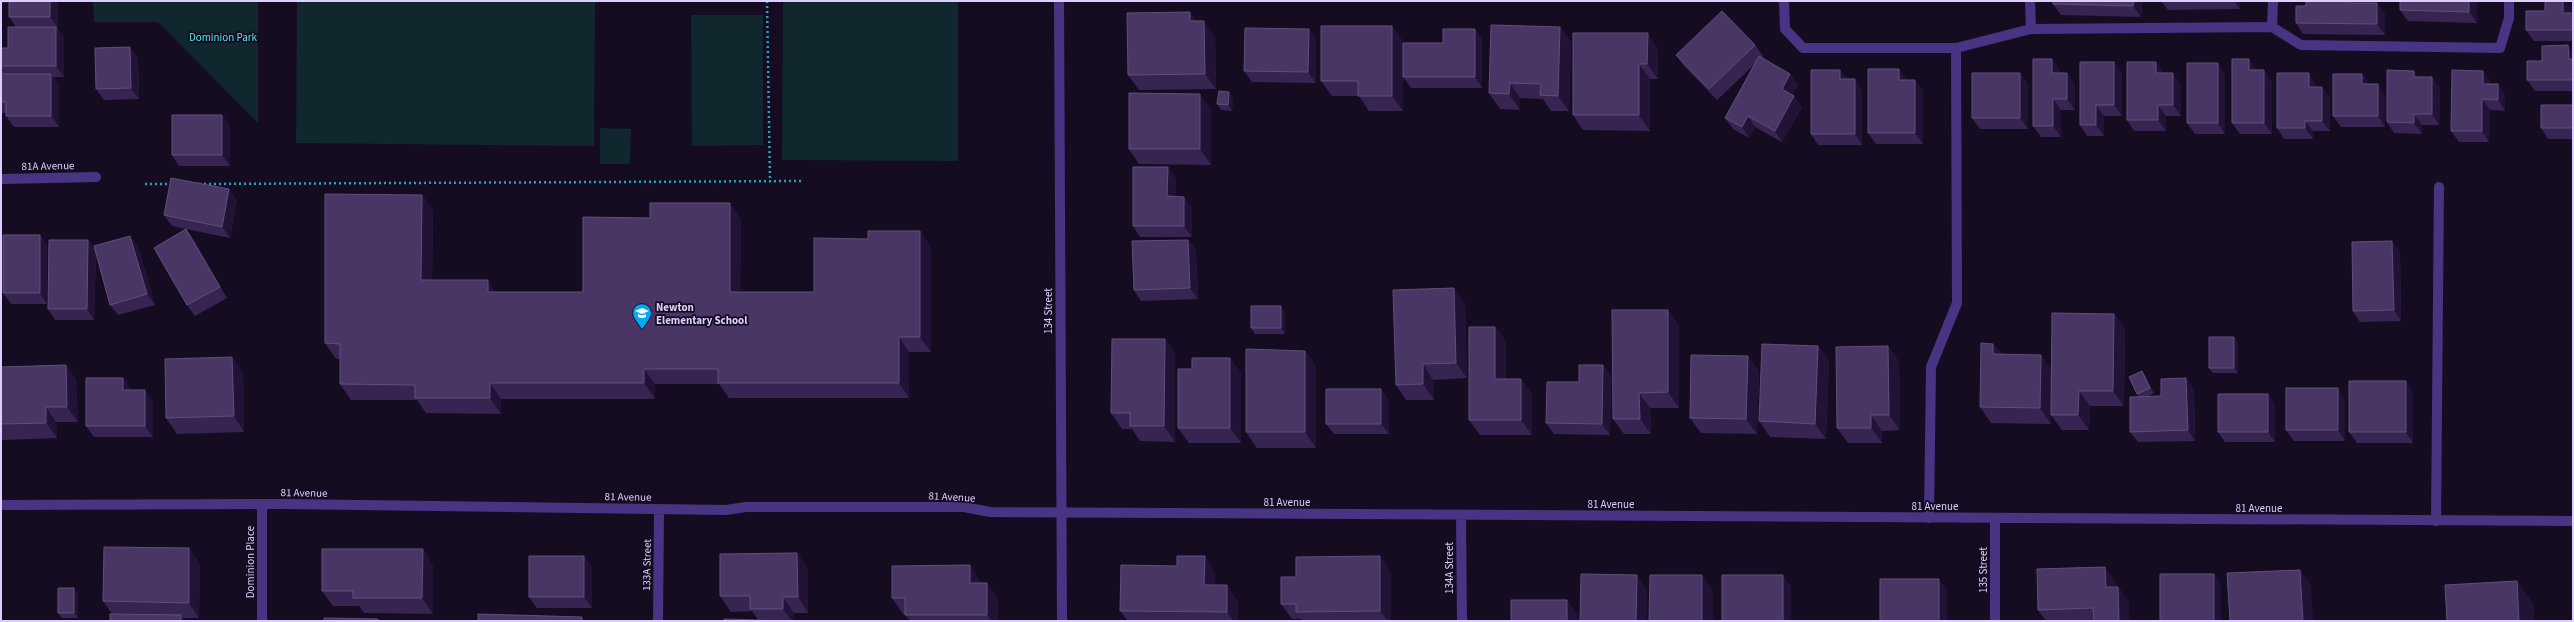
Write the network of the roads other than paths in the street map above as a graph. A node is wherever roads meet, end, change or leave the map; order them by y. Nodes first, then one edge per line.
1 (1059, 1) edge
2 (1784, 1) edge
3 (2030, 1) edge
4 (2273, 1) edge
5 (2509, 1) edge
6 (2272, 27) junction
7 (2031, 29) junction
8 (1956, 48) junction
9 (96, 177) dead end
10 (1, 179) edge
11 (2438, 187) dead end
12 (262, 504) junction
13 (1, 505) edge
14 (659, 510) junction
15 (1061, 512) junction
16 (1461, 516) junction
17 (1929, 518) junction
18 (1995, 518) junction
19 (2436, 521) junction
20 (2573, 521) edge
21 (262, 621) edge
22 (658, 621) edge
23 (1062, 621) edge
24 (1462, 621) edge
25 (1995, 621) edge

1 - 15 street, 134 Street
2 - 8 street
3 - 7 street
4 - 6 street
5 - 6 street
6 - 7 street
7 - 8 street
8 - 17 street
9 - 10 street, 81A Avenue
11 - 19 street
12 - 13 street, 81 Avenue
12 - 14 street, 81 Avenue
12 - 21 street, Dominion Place
14 - 15 street, 81 Avenue
14 - 22 street, 133A Street
15 - 16 street, 81 Avenue
15 - 23 street, 134 Street
16 - 17 street, 81 Avenue
16 - 24 street, 134A Street
17 - 18 street, 81 Avenue
18 - 19 street, 81 Avenue
18 - 25 street, 135 Street
19 - 20 street, 81 Avenue

